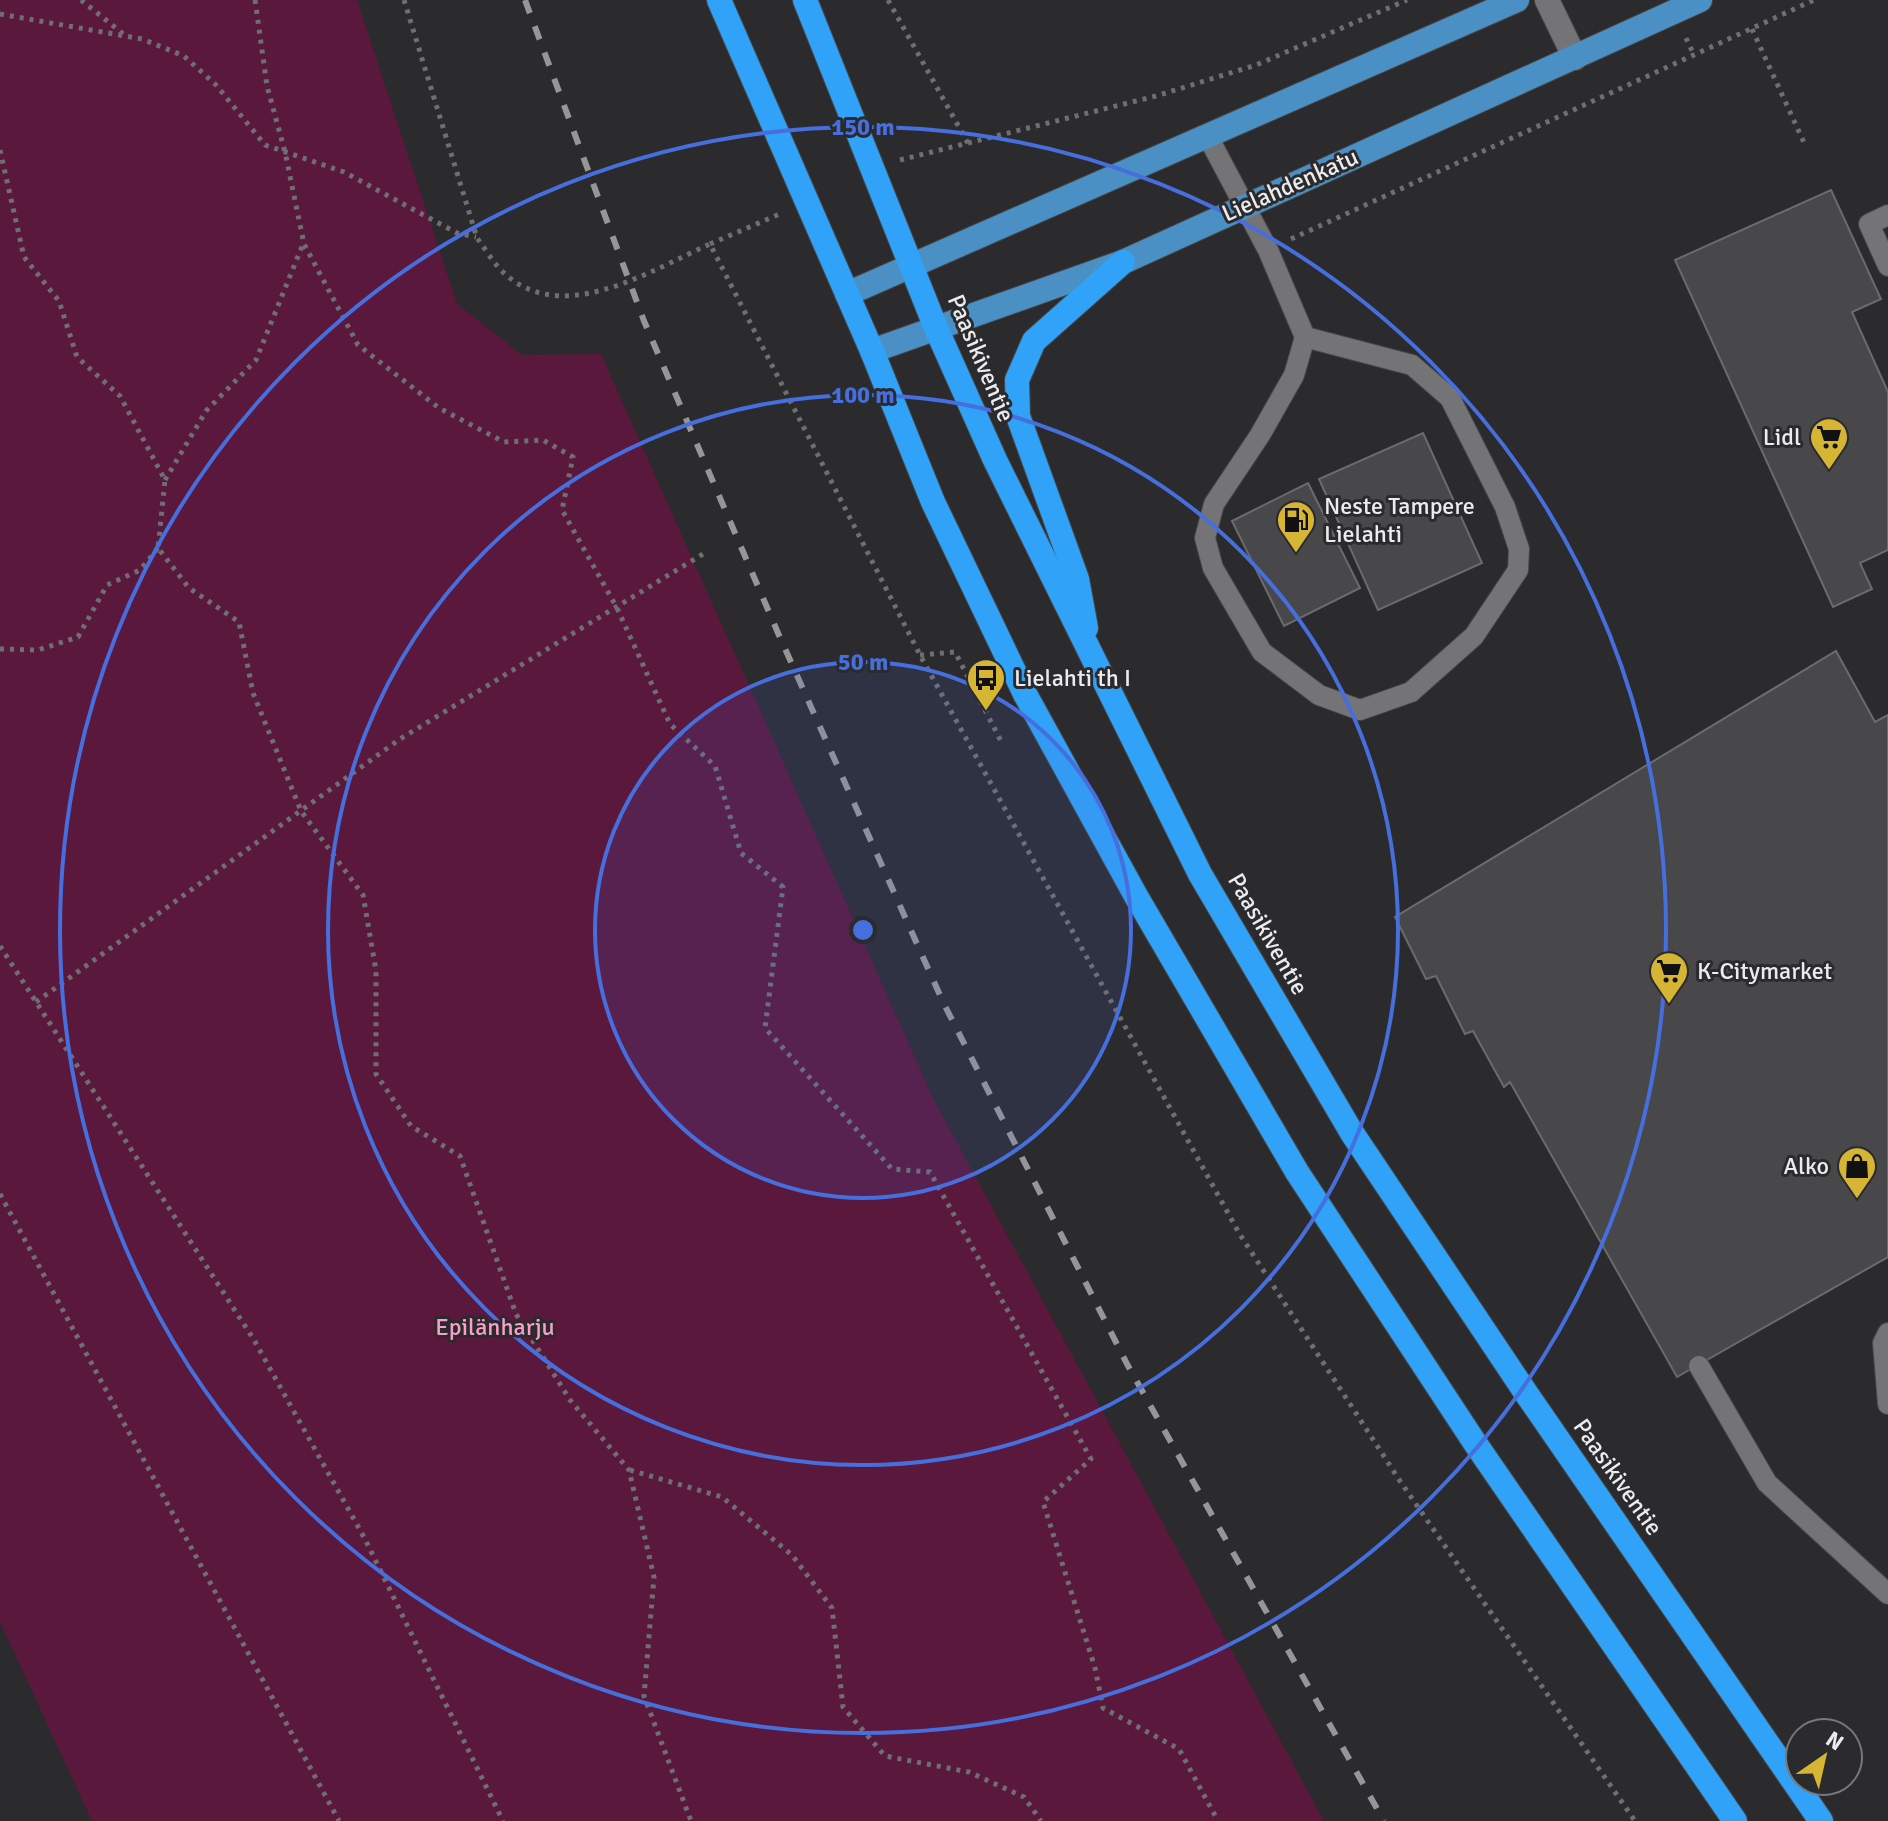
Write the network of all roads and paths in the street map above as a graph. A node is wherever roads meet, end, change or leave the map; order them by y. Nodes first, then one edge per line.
1 (81, 0) edge
2 (255, 0) edge
3 (404, 0) edge
4 (719, 0) edge
5 (805, 0) edge
6 (889, 0) edge
7 (1407, 0) edge
8 (1517, 0) edge
9 (1547, 0) edge
10 (1700, 0) edge
11 (1814, 0) edge
12 (0, 14) edge
13 (1752, 29) junction
14 (128, 37) junction
15 (1575, 58) junction
16 (1207, 135) junction
17 (969, 145) junction
18 (1806, 147) dead end
19 (0, 150) edge
20 (285, 152) junction
21 (900, 160) dead end
22 (1244, 205) junction
23 (782, 213) dead end
24 (1888, 215) edge
25 (477, 238) junction
26 (304, 244) junction
27 (710, 244) junction
28 (1268, 250) junction
29 (1123, 262) junction
30 (912, 265) junction
31 (1888, 266) edge
32 (847, 294) junction
33 (936, 328) junction
34 (1305, 337) junction
35 (872, 351) junction
36 (165, 480) junction
37 (158, 548) junction
38 (703, 554) dead end
39 (617, 608) junction
40 (0, 649) edge
41 (920, 655) junction
42 (1093, 662) junction
43 (1003, 745) dead end
44 (301, 811) junction
45 (0, 946) edge
46 (36, 1002) junction
47 (0, 1194) edge
48 (1888, 1333) edge
49 (1699, 1366) dead end
50 (1888, 1404) edge
51 (629, 1470) junction
52 (1888, 1594) edge
53 (339, 1821) edge
54 (503, 1821) edge
55 (691, 1821) edge
56 (1041, 1821) edge
57 (1218, 1821) edge
58 (1635, 1821) edge
59 (1735, 1821) edge
60 (1821, 1821) edge

1 - 14 path
2 - 20 path
3 - 25 path
4 - 32 highway
5 - 30 highway, Paasikiventie
6 - 17 path
7 - 17 path
8 - 16 main road
9 - 15 street
10 - 15 main road, Lielahdenkatu
11 - 13 path
12 - 14 path
13 - 18 path
13 - 28 path
14 - 20 path
15 - 22 main road, Lielahdenkatu
16 - 22 lane
16 - 30 main road
17 - 21 path
19 - 36 path
20 - 25 path
20 - 26 path
22 - 28 lane
22 - 29 main road, Lielahdenkatu
23 - 27 path
24 - 31 lane
25 - 27 path
26 - 36 path
26 - 39 path
27 - 41 path
28 - 34 lane
29 - 33 main road, Lielahdenkatu
29 - 42 highway
30 - 32 main road
30 - 33 highway, Paasikiventie
32 - 35 highway
33 - 35 main road, Lielahdenkatu
33 - 42 highway, Paasikiventie
34 - 34 lane
35 - 59 highway
36 - 37 path
37 - 40 path
37 - 44 path
38 - 39 path
39 - 44 path
39 - 57 path
41 - 43 path
41 - 58 path
42 - 60 highway, Paasikiventie
44 - 46 path
44 - 51 path
45 - 46 path
46 - 54 path
47 - 53 path
48 - 50 lane
49 - 52 lane
51 - 55 path
51 - 56 path

